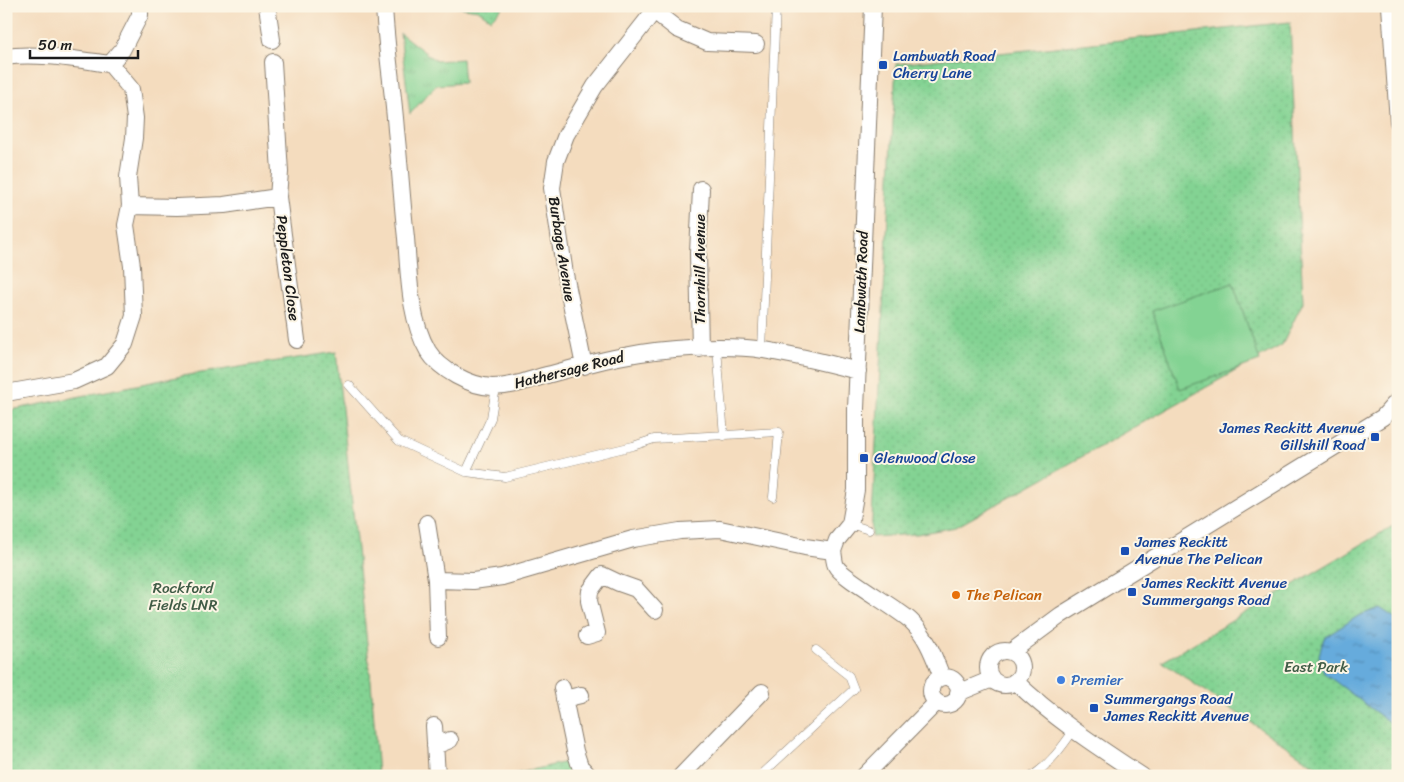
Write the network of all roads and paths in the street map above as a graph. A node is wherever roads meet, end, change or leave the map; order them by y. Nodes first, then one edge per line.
1 (140, 6) edge
2 (267, 6) edge
3 (384, 6) edge
4 (776, 6) edge
5 (873, 6) edge
6 (1390, 6) edge
7 (656, 9) edge
8 (272, 40) dead end
9 (756, 44) dead end
10 (6, 58) edge
11 (273, 62) dead end
12 (110, 64) junction
13 (1398, 122) edge
14 (701, 189) dead end
15 (278, 197) junction
16 (130, 206) junction
17 (297, 340) dead end
18 (700, 348) junction
19 (717, 348) junction
20 (762, 350) junction
21 (584, 366) junction
22 (858, 372) junction
23 (349, 385) dead end
24 (496, 387) junction
25 (6, 393) edge
26 (1398, 400) edge
27 (724, 436) junction
28 (466, 472) junction
29 (773, 497) dead end
30 (427, 523) dead end
31 (850, 524) junction
32 (869, 530) dead end
33 (596, 549) junction
34 (833, 552) junction
35 (602, 575) junction
36 (436, 580) junction
37 (655, 610) dead end
38 (587, 636) dead end
39 (438, 637) dead end
40 (816, 650) dead end
41 (1010, 652) junction
42 (990, 674) junction
43 (942, 677) junction
44 (1020, 686) junction
45 (958, 689) junction
46 (762, 692) dead end
47 (581, 695) dead end
48 (937, 702) junction
49 (434, 726) dead end
50 (1074, 730) junction
51 (686, 774) edge
52 (437, 776) edge
53 (589, 776) edge
54 (760, 776) edge
55 (864, 776) edge
56 (1032, 776) edge
57 (1142, 776) edge

1 - 12 street
2 - 8 street
3 - 24 street, Hathersage Road
4 - 20 lane
5 - 22 street, Lambwath Road
6 - 13 street
7 - 9 street, Burbage Avenue
7 - 21 street, Burbage Avenue
10 - 12 street
11 - 15 street, Peppleton Close
12 - 16 street
14 - 18 street, Thornhill Avenue
15 - 16 street, Peppleton Close
15 - 17 street, Peppleton Close
16 - 25 street
18 - 19 street, Hathersage Road
18 - 21 street, Hathersage Road
19 - 20 street, Hathersage Road
19 - 27 lane
20 - 22 street, Hathersage Road
21 - 24 street, Hathersage Road
22 - 31 street, Lambwath Road
23 - 28 lane
24 - 28 lane
26 - 41 street
27 - 28 lane
27 - 29 lane
30 - 36 street
31 - 32 lane
31 - 34 street, Lambwath Road
33 - 34 street
33 - 35 street
33 - 36 street
34 - 43 street
35 - 37 street
35 - 38 street
36 - 39 street
40 - 54 lane
41 - 42 street
41 - 44 street
42 - 44 street
42 - 45 street
43 - 45 street
43 - 48 street
44 - 50 street
45 - 48 street
46 - 51 street
47 - 53 street
48 - 55 street
49 - 52 street
50 - 56 lane
50 - 57 street

